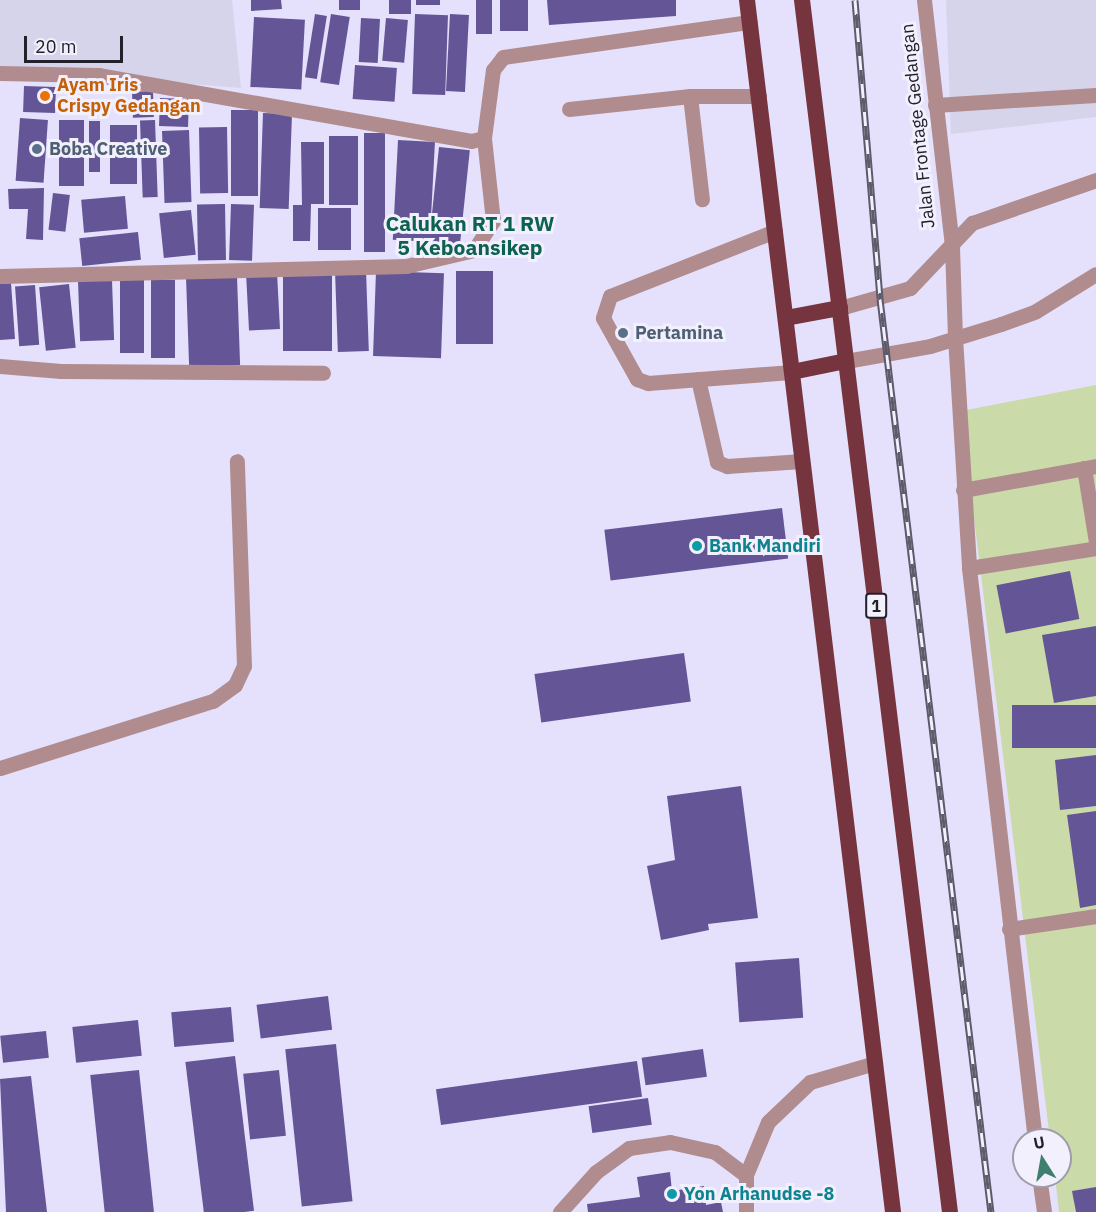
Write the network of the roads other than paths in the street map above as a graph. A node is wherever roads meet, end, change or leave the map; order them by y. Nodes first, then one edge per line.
1 (747, 0) edge
2 (802, 0) edge
3 (924, 0) edge
4 (750, 22) junction
5 (0, 73) edge
6 (1096, 95) edge
7 (690, 96) junction
8 (759, 96) junction
9 (936, 105) junction
10 (569, 109) dead end
11 (484, 138) junction
12 (1096, 180) edge
13 (702, 200) dead end
14 (775, 231) junction
15 (952, 247) junction
16 (1096, 274) edge
17 (0, 276) edge
18 (840, 308) junction
19 (786, 318) junction
20 (955, 337) junction
21 (846, 362) junction
22 (0, 366) edge
23 (792, 372) junction
24 (323, 373) dead end
25 (698, 379) junction
26 (237, 460) dead end
27 (802, 461) junction
28 (1090, 467) edge
29 (963, 490) junction
30 (1096, 542) edge
31 (1096, 548) edge
32 (969, 568) junction
33 (0, 768) edge
34 (1096, 916) edge
35 (1009, 929) junction
36 (875, 1063) junction
37 (1034, 1128) edge
38 (746, 1175) junction
39 (1041, 1188) edge
40 (560, 1212) edge
41 (746, 1212) edge
42 (893, 1212) edge
43 (950, 1212) edge
44 (1044, 1212) edge

1 - 4 highway
2 - 18 highway, 1
3 - 9 street, Jalan Frontage Gedangan
4 - 8 highway
4 - 11 street
5 - 11 street
6 - 9 street
7 - 8 street
7 - 10 street
7 - 13 street
8 - 14 highway
9 - 15 street, Jalan Frontage Gedangan
11 - 17 street
12 - 15 street
14 - 19 highway
14 - 25 street
15 - 18 street
15 - 20 street, Jalan Frontage Gedangan
16 - 20 street
18 - 19 highway
18 - 21 highway, 1
19 - 23 highway
20 - 21 street
20 - 29 street, Jalan Frontage Gedangan
21 - 23 highway
21 - 43 highway, 1
22 - 24 street
23 - 25 street
23 - 27 highway
25 - 27 street
26 - 33 street
27 - 36 highway
28 - 29 street
28 - 30 street
29 - 32 street, Jalan Frontage Gedangan
31 - 32 street
32 - 35 street, Jalan Frontage Gedangan
34 - 35 street
35 - 37 street, Jalan Frontage Gedangan
36 - 38 street
36 - 42 highway
38 - 40 street
38 - 41 street
39 - 44 street

